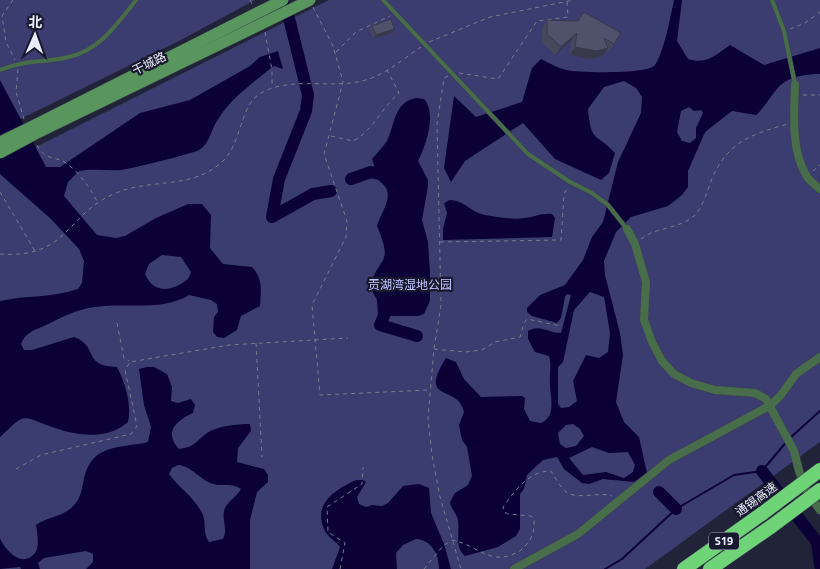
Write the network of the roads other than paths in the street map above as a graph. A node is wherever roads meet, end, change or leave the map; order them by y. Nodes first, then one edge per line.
1 (136, 0) edge
2 (283, 0) edge
3 (383, 0) edge
4 (772, 0) edge
5 (311, 3) edge
6 (252, 22) junction
7 (0, 70) edge
8 (795, 85) joint
9 (37, 129) junction
10 (0, 142) edge
11 (0, 153) edge
12 (820, 189) edge
13 (627, 229) joint
14 (820, 357) edge
15 (770, 405) junction
16 (820, 470) edge
17 (820, 490) edge
18 (820, 510) edge
19 (514, 569) edge
20 (684, 569) edge
21 (710, 569) edge

1 - 7 lane
2 - 6 street, 干城路, bridge
3 - 13 lane
4 - 8 lane
5 - 6 street, 干城路, bridge
6 - 9 street, 干城路
8 - 12 street
9 - 10 street, 干城路, bridge
9 - 11 street, 干城路, bridge
13 - 15 street
14 - 15 street
15 - 18 street
15 - 19 street
16 - 20 highway, 通锡高速 / S19, bridge
17 - 21 highway, S19, bridge

